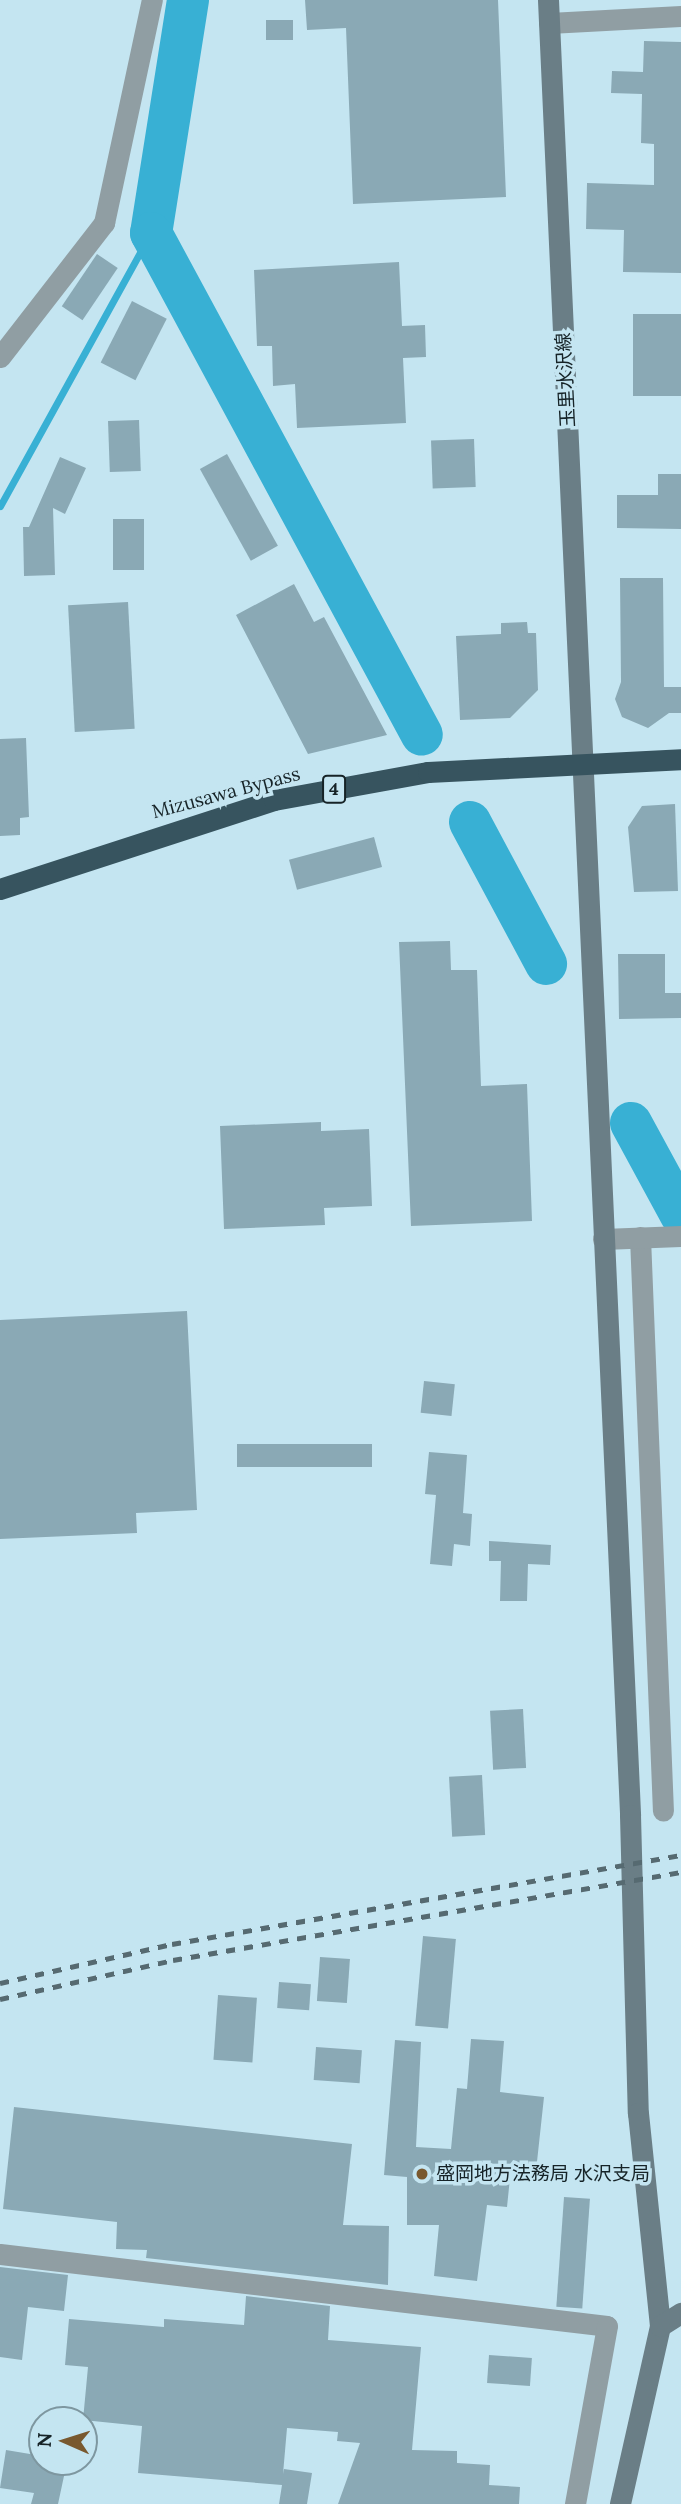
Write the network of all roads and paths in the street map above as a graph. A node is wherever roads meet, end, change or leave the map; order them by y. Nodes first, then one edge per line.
1 (152, 0) edge
2 (548, 0) edge
3 (681, 16) edge
4 (550, 23) junction
5 (0, 357) edge
6 (681, 759) edge
7 (583, 760) junction
8 (0, 889) edge
9 (677, 1236) edge
10 (640, 1237) junction
11 (603, 1239) junction
12 (663, 1811) dead end
13 (0, 2254) edge
14 (681, 2313) edge
15 (660, 2326) junction
16 (575, 2504) edge
17 (620, 2504) edge

1 - 5 street
2 - 4 street, 玉里水沢線
3 - 4 street
4 - 7 street, 玉里水沢線
6 - 7 highway, Mizusawa Bypass / 4
7 - 8 highway, Mizusawa Bypass / 4
7 - 11 street, 玉里水沢線
9 - 10 street
10 - 11 street
10 - 12 street
11 - 15 street, 玉里水沢線
13 - 16 street
14 - 15 street
15 - 17 street, 玉里水沢線

